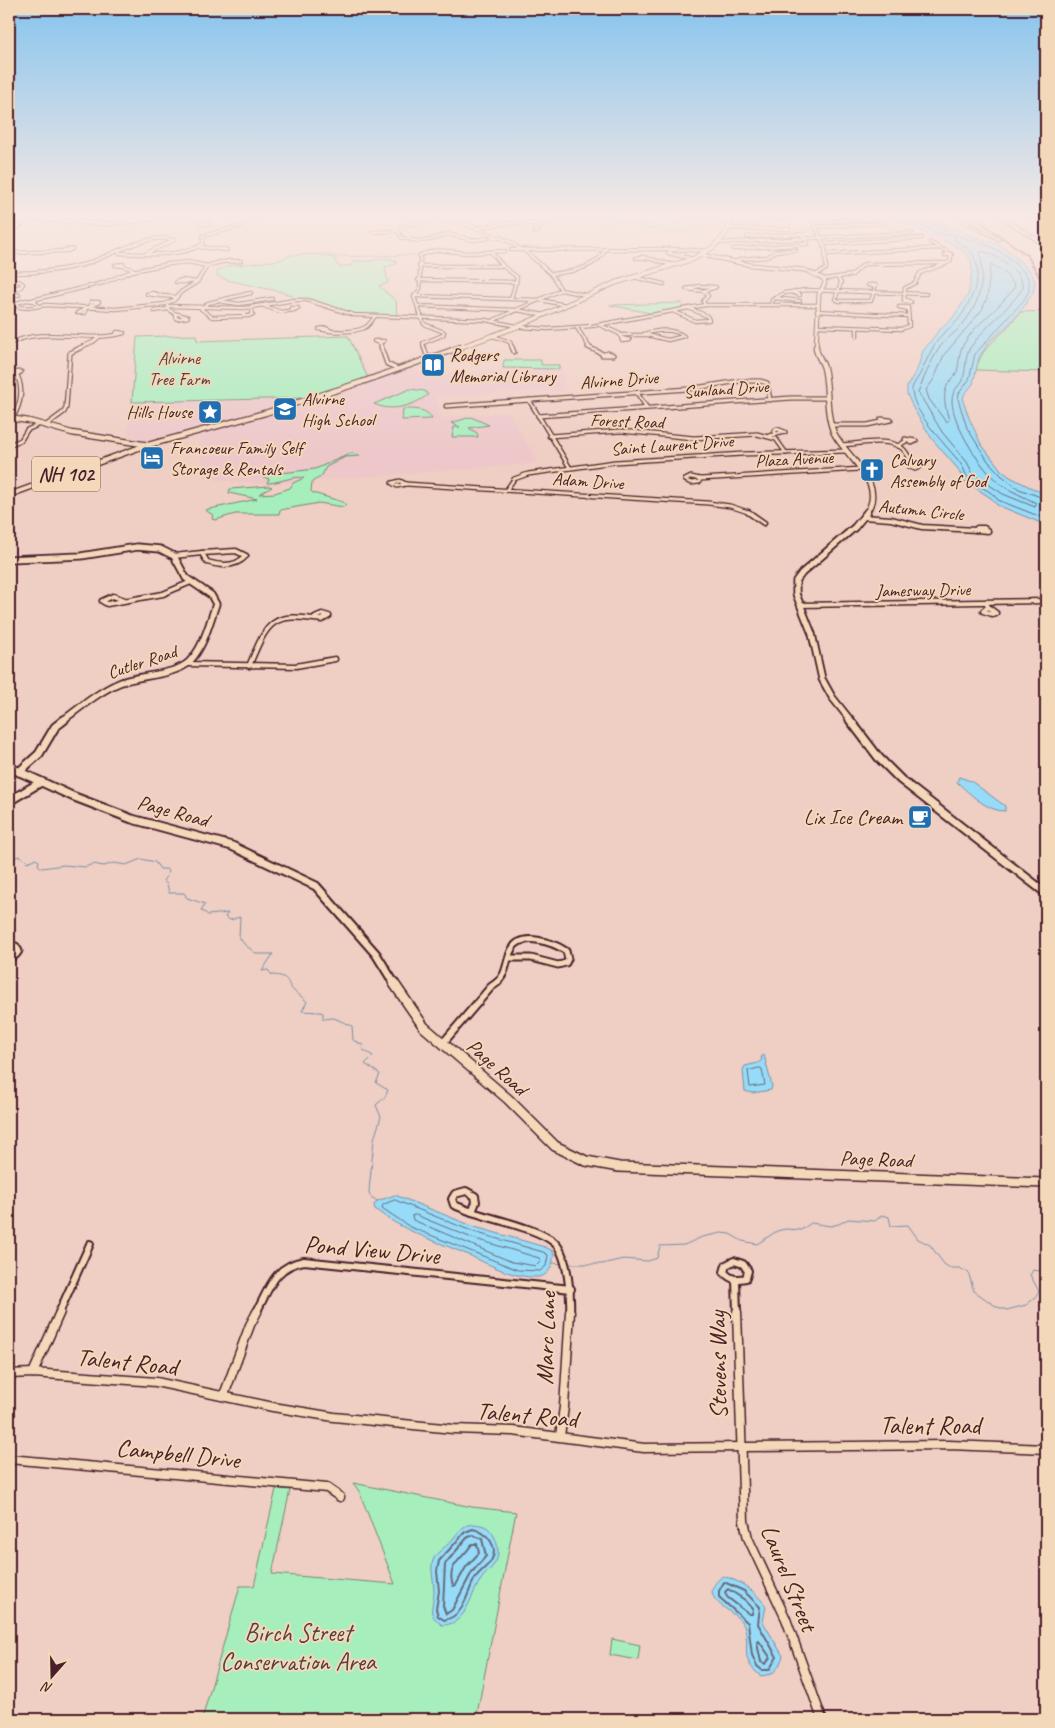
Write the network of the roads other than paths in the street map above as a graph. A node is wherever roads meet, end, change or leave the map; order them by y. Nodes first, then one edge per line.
1 (414, 296) edge
2 (46, 297) edge
3 (172, 297) edge
4 (177, 297) joint
5 (233, 297) edge
6 (435, 297) edge
7 (546, 297) edge
8 (583, 297) edge
9 (707, 297) edge
10 (778, 297) edge
11 (820, 297) edge
12 (835, 297) edge
13 (873, 297) edge
14 (775, 298) junction
15 (511, 299) joint
16 (32, 300) junction
17 (218, 300) junction
18 (540, 300) junction
19 (259, 301) dead end
20 (800, 301) dead end
21 (37, 305) junction
22 (566, 305) junction
23 (705, 305) junction
24 (771, 305) junction
25 (818, 305) junction
26 (9, 306) edge
27 (18, 306) junction
28 (264, 306) junction
29 (417, 306) junction
30 (202, 307) junction
31 (168, 308) junction
32 (251, 308) junction
33 (689, 308) junction
34 (908, 309) dead end
35 (161, 310) dead end
36 (294, 310) dead end
37 (517, 310) junction
38 (672, 311) junction
39 (817, 311) junction
40 (174, 313) junction
41 (544, 315) junction
42 (375, 316) junction
43 (908, 316) junction
44 (421, 318) junction
45 (493, 320) junction
46 (600, 325) junction
47 (519, 326) junction
48 (817, 326) junction
49 (577, 328) junction
50 (857, 328) junction
51 (330, 330) dead end
52 (116, 334) dead end
53 (644, 334) junction
54 (493, 336) junction
55 (857, 336) dead end
56 (99, 337) junction
57 (380, 343) dead end
58 (9, 344) edge
59 (514, 352) dead end
60 (603, 354) dead end
61 (430, 358) junction
62 (398, 370) junction
63 (9, 374) edge
64 (637, 392) junction
65 (826, 398) junction
66 (529, 400) junction
67 (770, 400) junction
68 (446, 406) dead end
69 (647, 408) junction
70 (538, 416) junction
71 (10, 419) edge
72 (883, 421) dead end
73 (43, 425) junction
74 (831, 425) junction
75 (776, 433) dead end
76 (549, 436) junction
77 (769, 436) junction
78 (906, 441) dead end
79 (9, 445) edge
80 (842, 445) junction
81 (141, 446) junction
82 (898, 446) junction
83 (847, 451) junction
84 (786, 453) junction
85 (914, 465) dead end
86 (570, 468) junction
87 (861, 469) junction
88 (700, 479) dead end
89 (406, 484) dead end
90 (507, 489) junction
91 (9, 495) edge
92 (863, 517) junction
93 (764, 523) dead end
94 (976, 530) dead end
95 (202, 554) junction
96 (174, 556) junction
97 (9, 559) edge
98 (191, 582) junction
99 (125, 600) junction
100 (1046, 602) edge
101 (800, 605) junction
102 (314, 617) dead end
103 (335, 659) dead end
104 (188, 664) junction
105 (249, 666) junction
106 (9, 767) edge
107 (19, 772) junction
108 (41, 782) junction
109 (9, 801) edge
110 (1046, 893) edge
111 (9, 945) edge
112 (9, 958) edge
113 (510, 958) junction
114 (443, 1043) junction
115 (1046, 1183) edge
116 (472, 1212) dead end
117 (90, 1244) dead end
118 (736, 1280) dead end
119 (571, 1289) junction
120 (33, 1373) junction
121 (9, 1374) edge
122 (224, 1395) junction
123 (560, 1436) junction
124 (740, 1448) junction
125 (1046, 1449) edge
126 (9, 1458) edge
127 (340, 1497) dead end
128 (822, 1719) edge

1 - 29 street
2 - 16 street
3 - 4 street
4 - 21 street
5 - 17 street
6 - 15 street
7 - 18 street
8 - 22 main road, NH 102
9 - 23 street
10 - 14 street
11 - 25 street
12 - 13 street
14 - 20 street
14 - 24 street
15 - 18 street
16 - 21 street
16 - 27 street
17 - 19 street
17 - 30 street
18 - 22 street
18 - 37 street
21 - 27 street
22 - 41 main road, NH 102
23 - 24 street
23 - 33 street
24 - 25 street
25 - 39 street
26 - 27 street
28 - 32 street
28 - 36 street
28 - 42 street
29 - 37 street
29 - 44 street
30 - 31 street
30 - 32 street
30 - 32 street
31 - 35 street
31 - 40 street
33 - 38 street
33 - 38 street
34 - 43 street
37 - 41 street
37 - 45 street
38 - 46 street
39 - 43 street
39 - 48 street
40 - 40 street
41 - 47 main road, NH 102
42 - 44 street
42 - 51 street
43 - 50 street
44 - 45 street
44 - 61 street
45 - 47 street
46 - 49 street
46 - 53 street
47 - 49 street
47 - 54 main road, NH 102
48 - 50 street
48 - 65 street
49 - 60 street
50 - 55 street
52 - 56 street
53 - 53 street
54 - 59 street
54 - 61 main road, NH 102
56 - 58 street
56 - 73 street
57 - 62 street
61 - 62 main road, NH 102
62 - 81 main road, NH 102
63 - 71 street
64 - 66 street, Alvirne Drive
64 - 67 street, Alvirne Drive
64 - 69 street
65 - 67 street, Sunland Drive
65 - 74 street
66 - 68 street, Alvirne Drive
66 - 70 street
67 - 69 street, Sunland Drive
69 - 70 street, Sunland Drive
70 - 76 street
71 - 73 street
72 - 74 street
73 - 79 street
73 - 81 street
74 - 80 street
75 - 77 street
76 - 77 street, Forest Road
76 - 86 street
77 - 84 street
78 - 82 street
80 - 82 street
80 - 83 street
81 - 91 main road, NH 102
82 - 85 street
83 - 84 street, Saint Laurent Drive
83 - 87 street
84 - 86 street, Saint Laurent Drive
86 - 90 street, Saint Laurent Drive
87 - 88 street, Plaza Avenue
87 - 92 street
89 - 90 street, Adam Drive
90 - 93 street, Adam Drive
92 - 94 street, Autumn Circle
92 - 101 street
95 - 95 street
95 - 96 street
96 - 97 street
96 - 98 street, Cutler Road
98 - 99 street
98 - 104 street, Cutler Road
99 - 99 street
100 - 101 street, Jamesway Drive
101 - 110 street
102 - 105 street
103 - 105 street
104 - 105 street
104 - 107 street, Cutler Road
106 - 107 street, Page Road
107 - 108 street, Page Road
108 - 109 street
108 - 114 street, Page Road
111 - 112 street
113 - 113 street
113 - 114 street
114 - 115 street, Page Road
116 - 119 street, Marc Lane
117 - 120 street
118 - 124 street, Stevens Way
119 - 122 street, Pond View Drive
119 - 123 street, Marc Lane
120 - 121 street, Talent Road
120 - 122 street, Talent Road
122 - 123 street, Talent Road
123 - 124 street, Talent Road
124 - 125 street, Talent Road
124 - 128 street, Laurel Street
126 - 127 street, Campbell Drive

